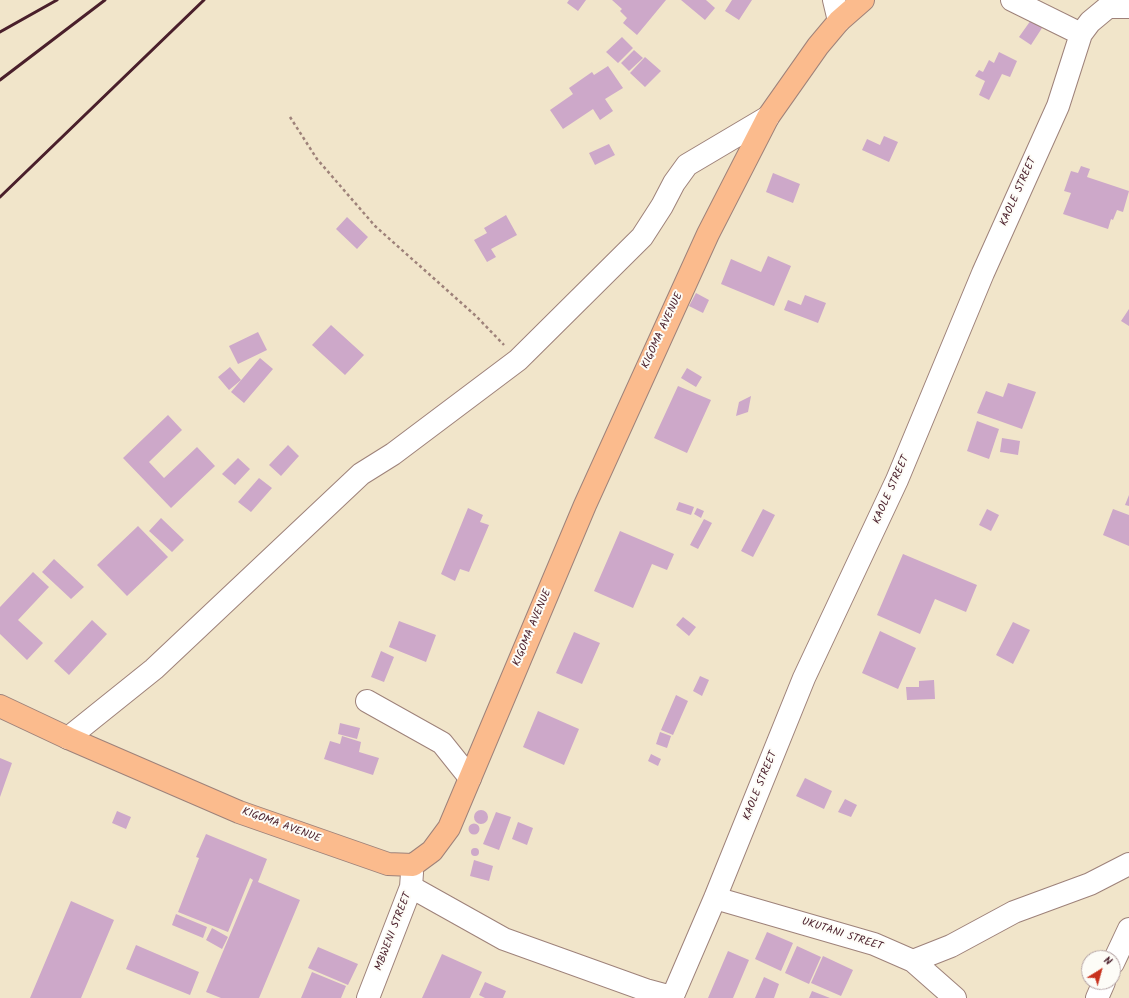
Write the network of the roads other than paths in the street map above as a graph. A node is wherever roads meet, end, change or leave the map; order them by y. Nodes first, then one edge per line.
1 (834, 0) edge
2 (863, 0) edge
3 (1012, 0) edge
4 (1129, 7) edge
5 (839, 21) junction
6 (1081, 34) junction
7 (768, 117) junction
8 (367, 701) dead end
9 (0, 706) edge
10 (68, 738) junction
11 (470, 778) junction
12 (1129, 864) edge
13 (413, 865) junction
14 (411, 887) junction
15 (715, 898) junction
16 (1129, 929) edge
17 (1119, 950) edge
18 (913, 961) junction
19 (368, 998) edge
20 (672, 998) edge
21 (955, 998) edge

1 - 5 street
2 - 5 main road, KIGOMA AVENUE
3 - 6 street
4 - 6 street, KAOLE STREET
5 - 7 main road, KIGOMA AVENUE
6 - 15 street, KAOLE STREET
7 - 10 street
7 - 11 main road, KIGOMA AVENUE
8 - 11 street
9 - 10 main road, KIGOMA AVENUE
10 - 13 main road, KIGOMA AVENUE
11 - 13 main road, KIGOMA AVENUE
12 - 18 street
13 - 14 street, MBWENI STREET
14 - 19 street, MBWENI STREET
14 - 20 street
15 - 18 street, UKUTANI STREET
15 - 20 street, KAOLE STREET
16 - 17 street
18 - 21 street, UKUTANI STREET

